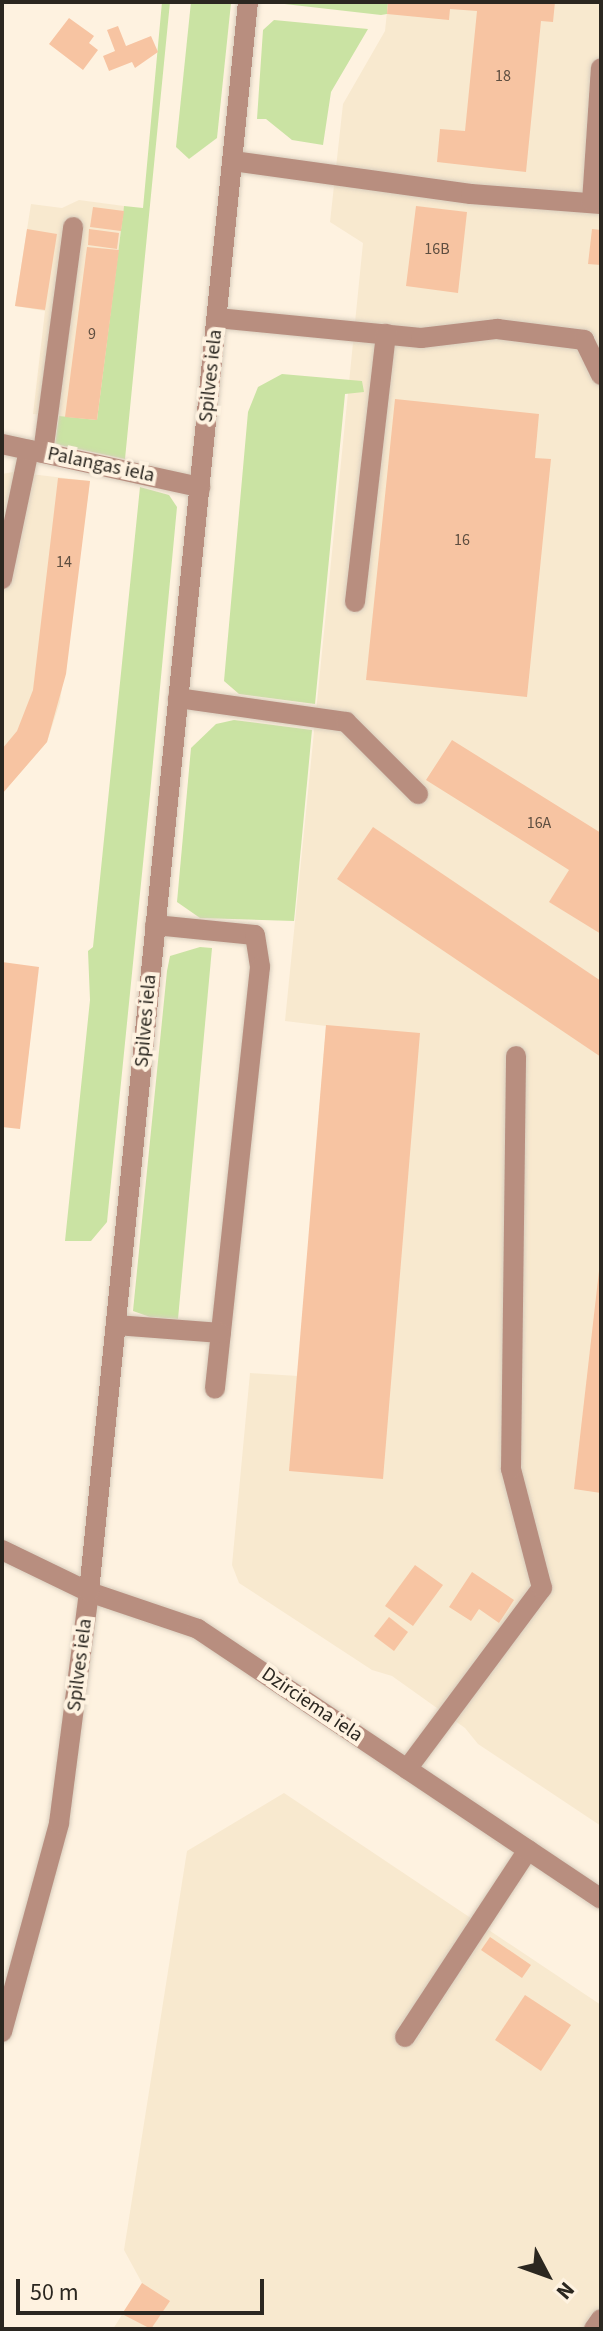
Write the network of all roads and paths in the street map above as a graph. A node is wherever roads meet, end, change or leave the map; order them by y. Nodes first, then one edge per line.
1 (248, 2) edge
2 (601, 68) edge
3 (233, 161) junction
4 (596, 203) edge
5 (73, 227) dead end
6 (217, 318) junction
7 (386, 334) junction
8 (601, 375) edge
9 (2, 444) edge
10 (36, 452) junction
11 (200, 487) junction
12 (2, 579) edge
13 (355, 602) dead end
14 (178, 698) junction
15 (418, 794) dead end
16 (155, 925) junction
17 (516, 1056) dead end
18 (116, 1325) junction
19 (221, 1333) junction
20 (215, 1389) dead end
21 (2, 1550) edge
22 (89, 1592) junction
23 (407, 1769) junction
24 (528, 1850) junction
25 (601, 1899) edge
26 (2, 2032) edge
27 (405, 2037) dead end
28 (601, 2319) edge
29 (594, 2329) edge

1 - 3 street, Spilves iela
2 - 4 street
3 - 4 street
3 - 6 street, Spilves iela
5 - 10 street
6 - 7 street
6 - 11 street, Spilves iela
7 - 8 street
7 - 13 street
9 - 10 street, Palangas iela
10 - 11 street, Palangas iela
10 - 12 street
11 - 14 street, Spilves iela
14 - 15 street
14 - 16 street, Spilves iela
16 - 18 street, Spilves iela
16 - 19 street
17 - 23 street
18 - 19 street
18 - 22 street, Spilves iela
19 - 20 street
21 - 22 street, Dzirciema iela
22 - 23 street, Dzirciema iela
22 - 26 street, Spilves iela
23 - 24 street, Dzirciema iela
24 - 25 street, Dzirciema iela
24 - 27 street
28 - 29 street

